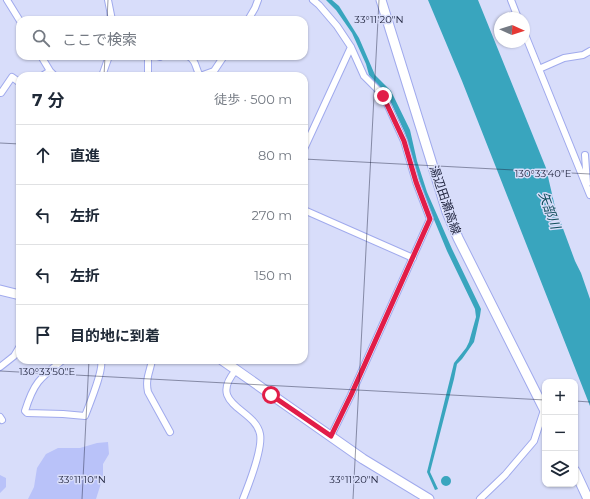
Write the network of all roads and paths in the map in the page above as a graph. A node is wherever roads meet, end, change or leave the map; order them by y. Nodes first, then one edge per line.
1 (7, 0) edge
2 (108, 0) edge
3 (258, 0) edge
4 (312, 0) edge
5 (381, 0) edge
6 (511, 0) edge
7 (516, 12) edge
8 (17, 16) edge
9 (111, 16) edge
10 (250, 16) edge
11 (351, 47) junction
12 (530, 47) edge
13 (590, 51) edge
14 (43, 60) edge
15 (108, 60) edge
16 (148, 60) edge
17 (194, 60) edge
18 (221, 60) edge
19 (539, 69) junction
20 (51, 72) edge
21 (103, 72) edge
22 (148, 72) edge
23 (198, 72) edge
24 (211, 72) edge
25 (16, 80) edge
26 (0, 93) edge
27 (308, 140) edge
28 (585, 156) dead end
29 (587, 181) edge
30 (590, 194) edge
31 (308, 212) edge
32 (413, 258) junction
33 (1, 292) edge
34 (16, 294) edge
35 (16, 353) edge
36 (58, 364) edge
37 (102, 364) edge
38 (151, 364) edge
39 (228, 364) edge
40 (0, 367) edge
41 (236, 370) junction
42 (542, 404) edge
43 (543, 415) edge
44 (170, 432) dead end
45 (331, 436) junction
46 (578, 477) edge
47 (243, 499) edge
48 (429, 499) edge
49 (480, 499) edge
50 (588, 499) edge

1 - 8 street
2 - 9 street
3 - 10 street
4 - 11 street
5 - 42 main road, 湯辺田瀬高線
6 - 7 street
11 - 27 street
11 - 32 street
12 - 19 street
13 - 19 street
14 - 20 street
15 - 21 street
16 - 22 street
17 - 23 street
18 - 24 street
19 - 29 street
25 - 26 street
28 - 29 street
29 - 30 street
31 - 32 street
32 - 45 street
33 - 34 main road
35 - 40 street
36 - 37 street
38 - 44 street
39 - 41 main road
41 - 45 main road
41 - 47 street
43 - 49 street
45 - 48 main road
46 - 50 main road

